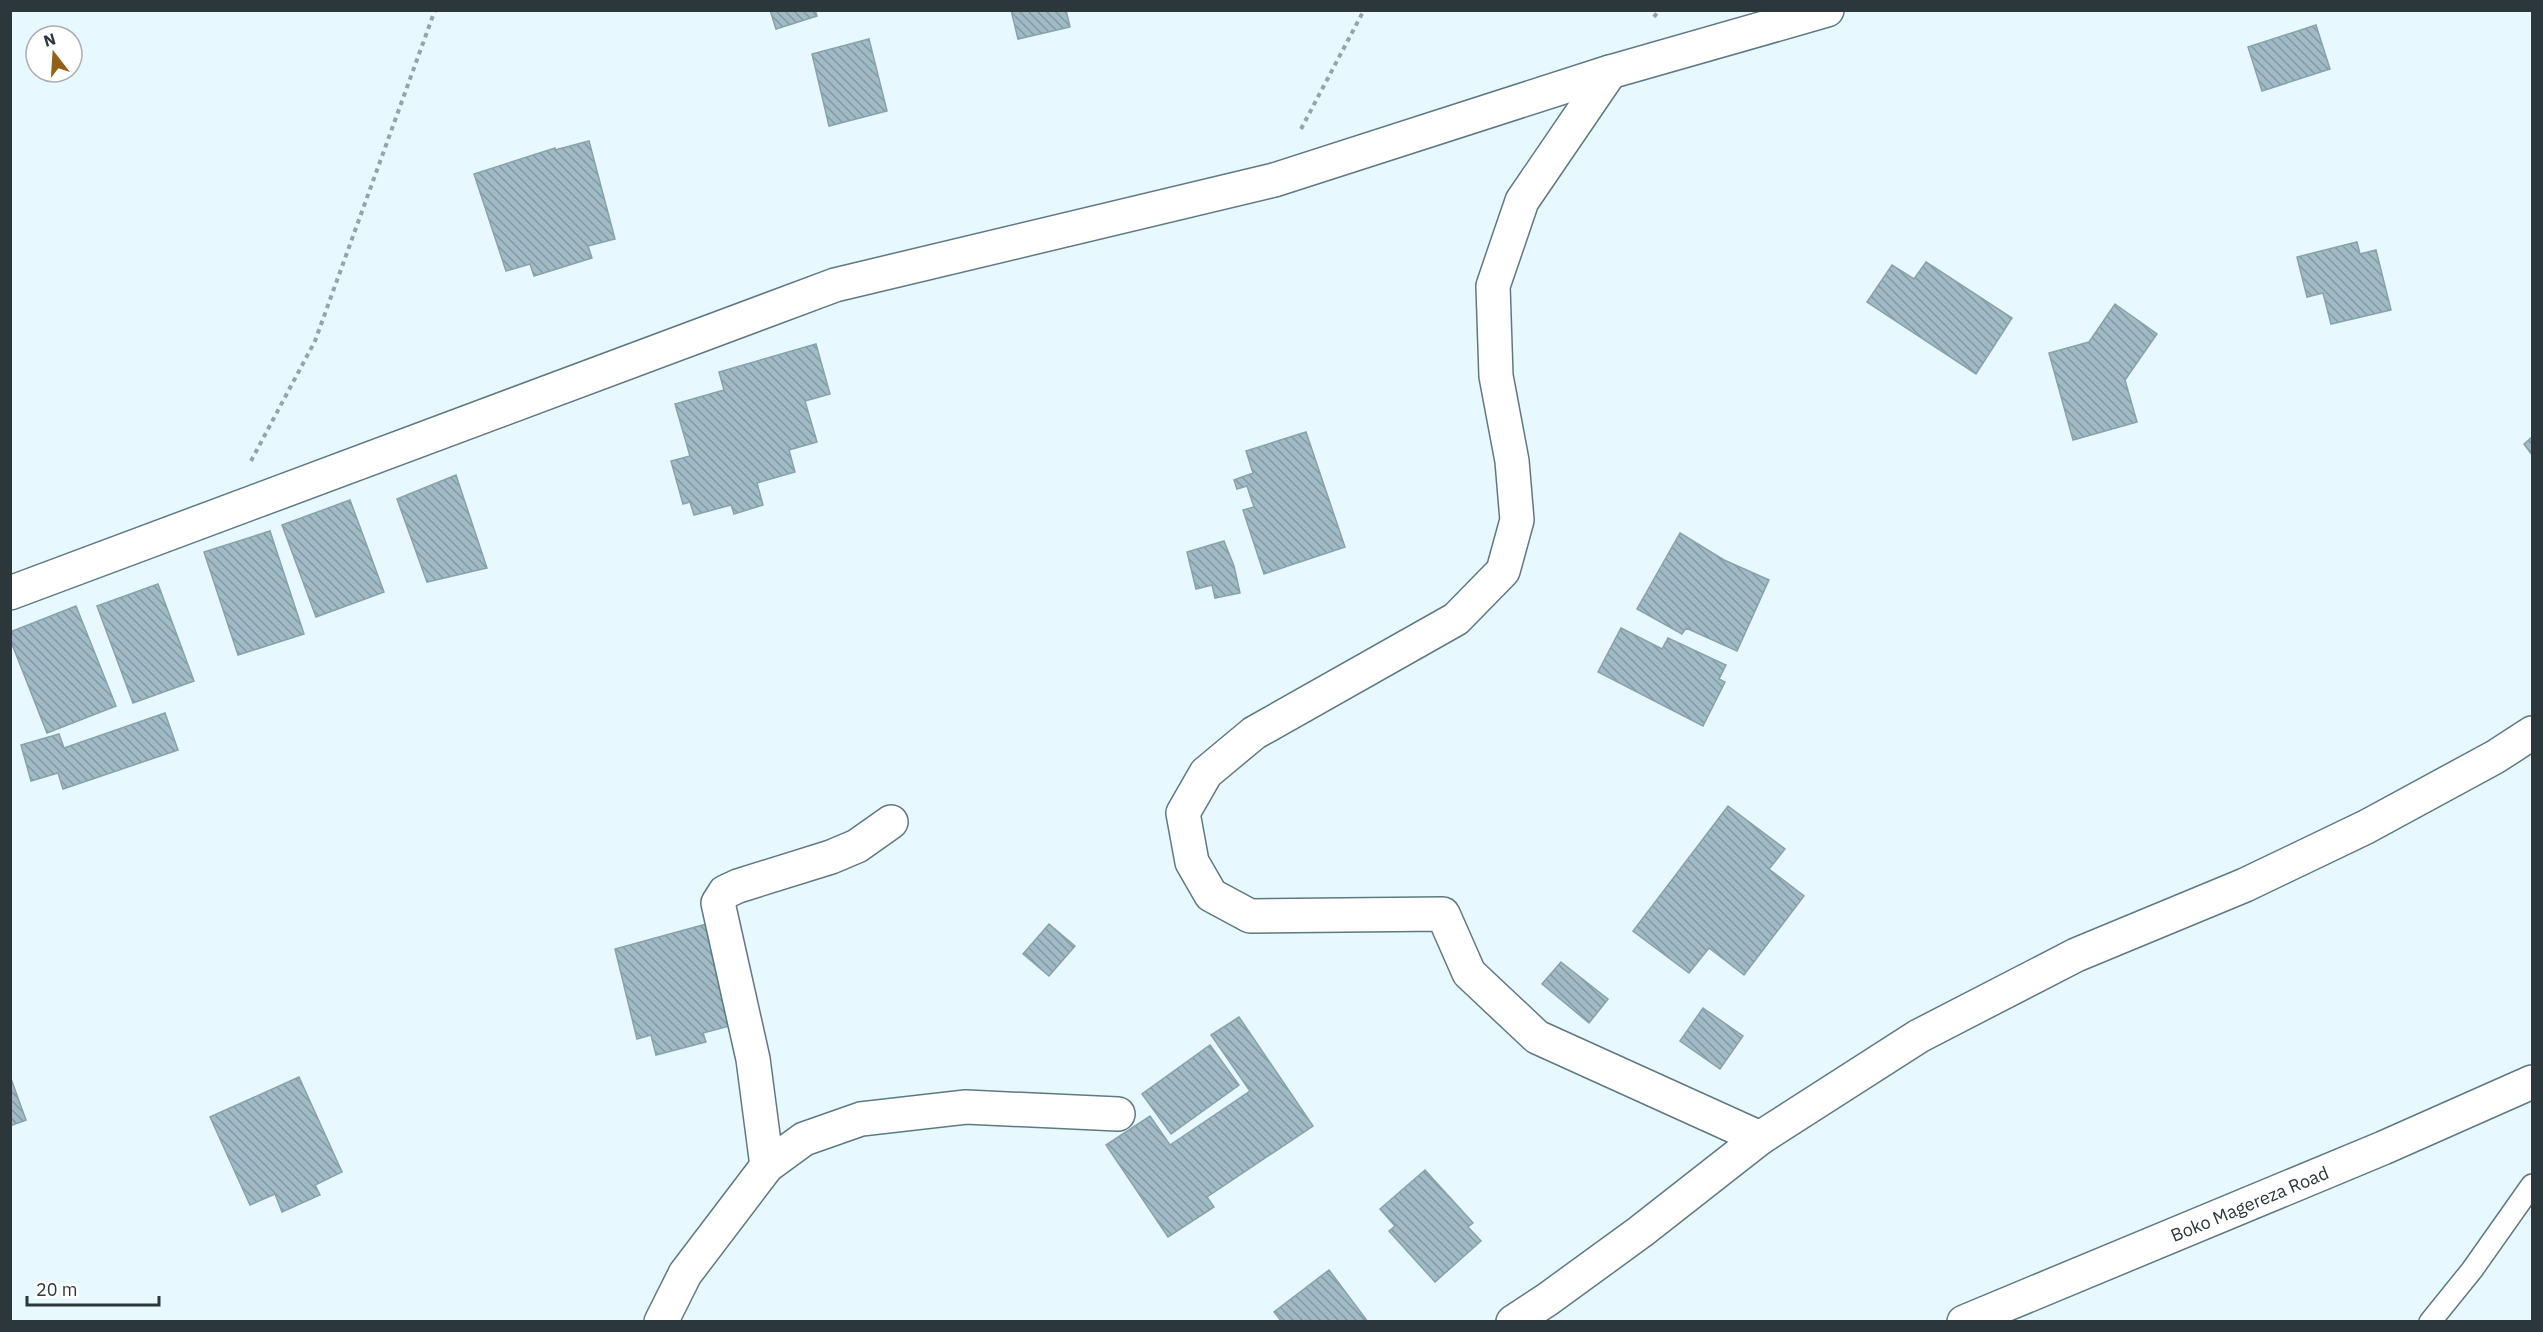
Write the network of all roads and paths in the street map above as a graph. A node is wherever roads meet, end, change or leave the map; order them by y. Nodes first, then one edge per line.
1 (435, 10) edge
2 (1364, 10) edge
3 (1827, 10) edge
4 (1610, 72) junction
5 (1274, 180) junction
6 (222, 514) junction
7 (10, 593) edge
8 (2532, 733) edge
9 (891, 822) dead end
10 (2532, 1082) edge
11 (1118, 1114) dead end
12 (1760, 1138) junction
13 (767, 1166) junction
14 (2532, 1185) edge
15 (661, 1322) edge
16 (1514, 1322) edge
17 (1964, 1322) edge
18 (2430, 1322) edge

1 - 6 path
2 - 5 path
3 - 4 street
4 - 5 street
4 - 12 street
5 - 6 street
6 - 7 street
8 - 12 street
9 - 13 street
10 - 17 street, Boko Magereza Road
11 - 13 street
12 - 16 street
13 - 15 street
14 - 18 lane

